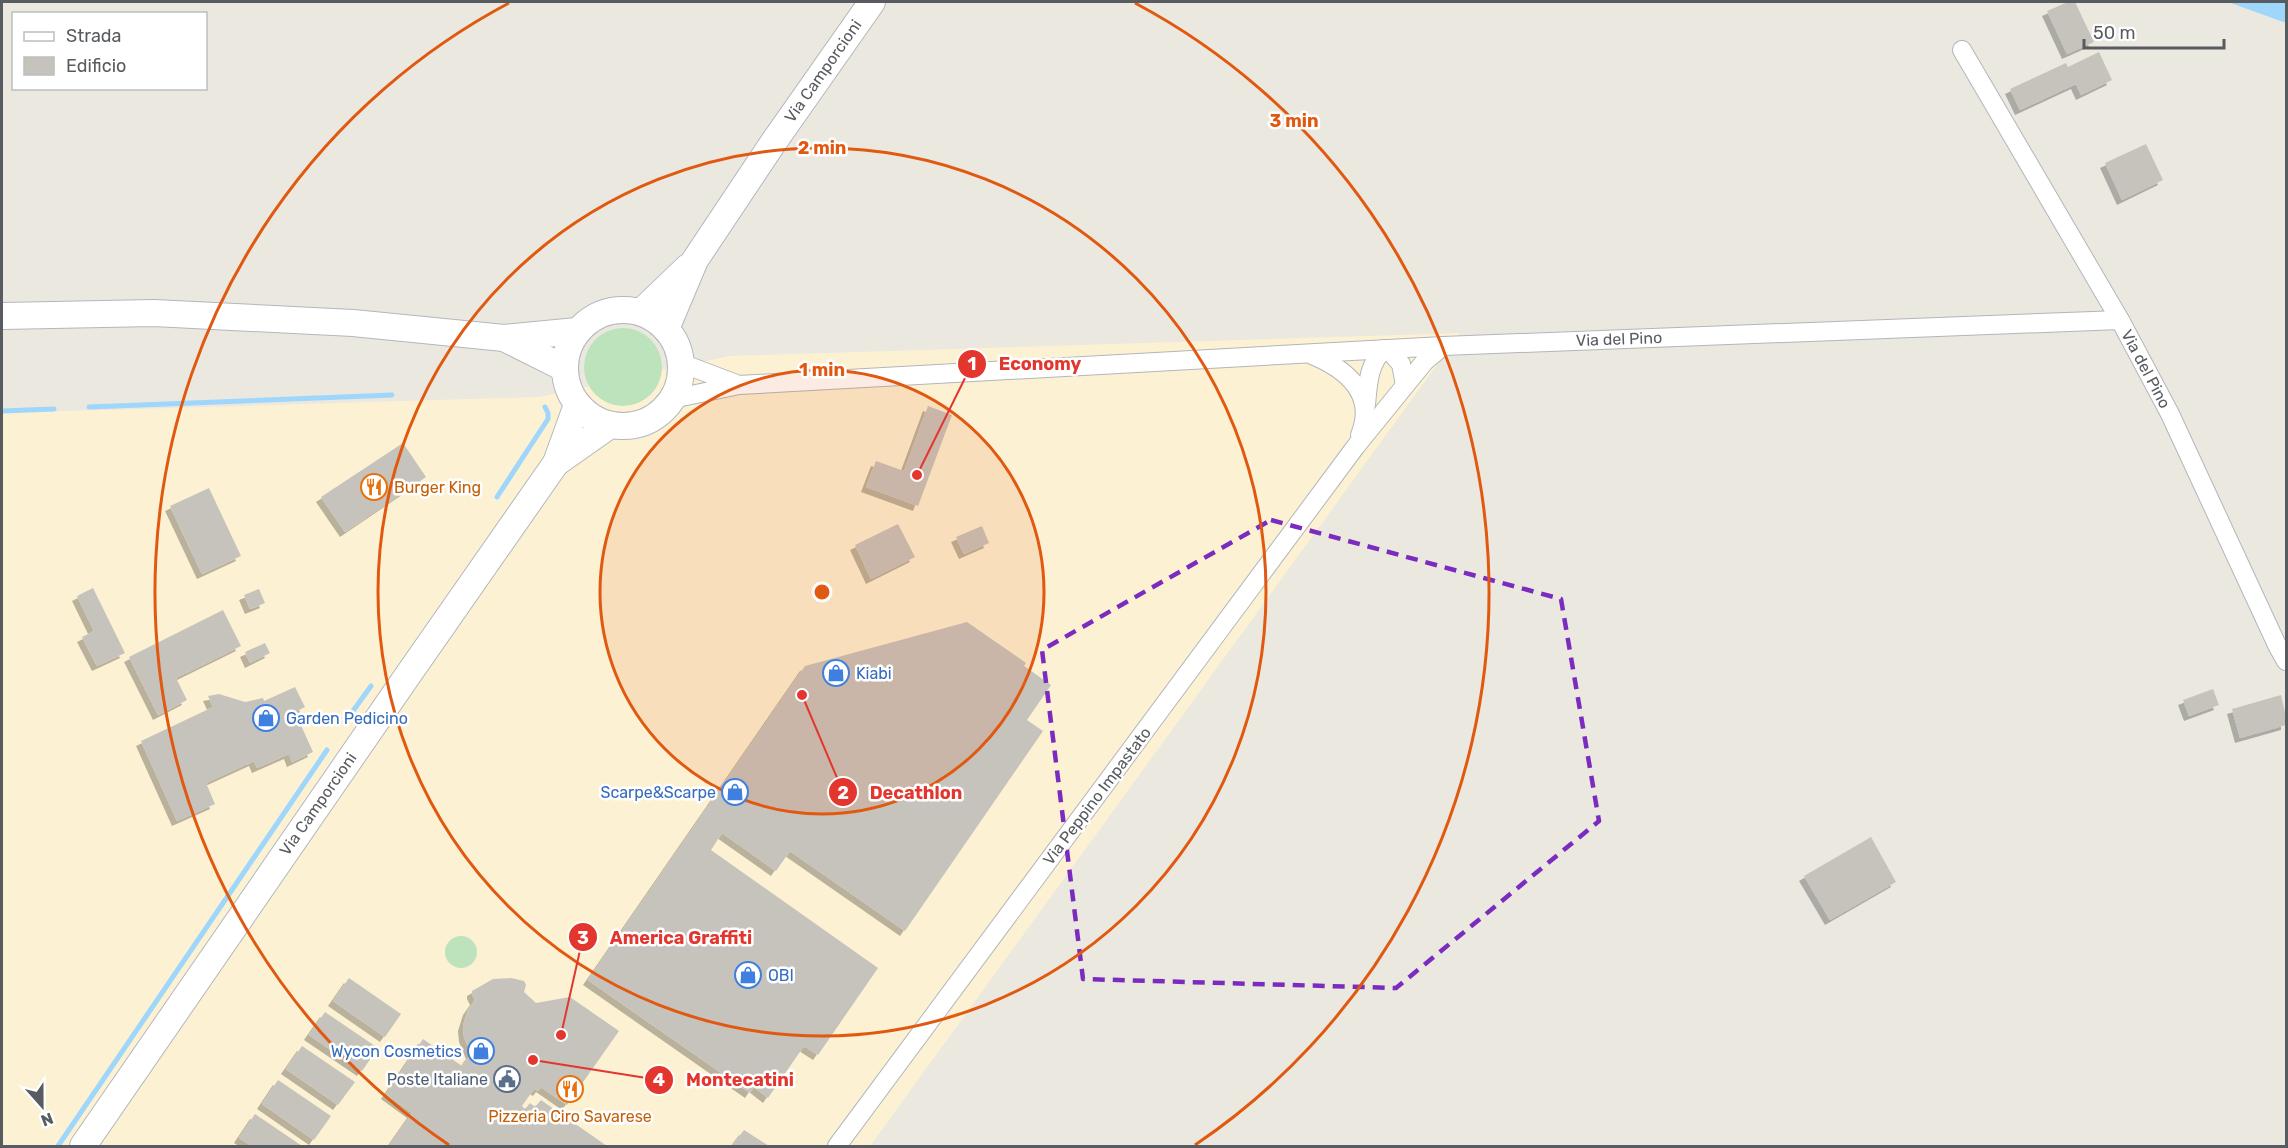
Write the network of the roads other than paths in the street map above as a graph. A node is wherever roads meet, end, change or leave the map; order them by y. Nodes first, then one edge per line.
1 (872, 2) edge
2 (1962, 50) dead end
3 (695, 260) junction
4 (641, 312) junction
5 (2, 316) edge
6 (2121, 320) junction
7 (666, 329) junction
8 (577, 331) junction
9 (504, 338) junction
10 (1443, 346) junction
11 (1386, 349) junction
12 (1310, 354) junction
13 (681, 363) junction
14 (564, 368) junction
15 (739, 385) junction
16 (1405, 385) junction
17 (672, 399) junction
18 (577, 405) junction
19 (1366, 412) junction
20 (610, 425) junction
21 (1356, 446) junction
22 (556, 463) junction
23 (2286, 661) edge
24 (83, 1146) edge
25 (837, 1146) edge

1 - 3 main road, Via Camporcioni
2 - 6 street
3 - 4 main road
3 - 7 main road
4 - 7 main road
4 - 8 main road
5 - 9 main road
6 - 10 street, Via del Pino
6 - 23 street, Via del Pino
7 - 13 main road
8 - 9 main road
8 - 14 main road
9 - 14 main road
10 - 11 street, Via del Pino
10 - 16 street, Via Peppino Impastato
11 - 12 street, Via del Pino
11 - 16 street
11 - 19 street
12 - 15 street, Via del Pino
12 - 19 street
13 - 15 street, Via del Pino
13 - 17 main road
14 - 18 main road
15 - 17 street, Via del Pino
16 - 21 street, Via Peppino Impastato
17 - 20 main road
18 - 20 main road
18 - 22 main road
19 - 21 street
20 - 22 main road
21 - 25 street, Via Peppino Impastato
22 - 24 main road, Via Camporcioni

